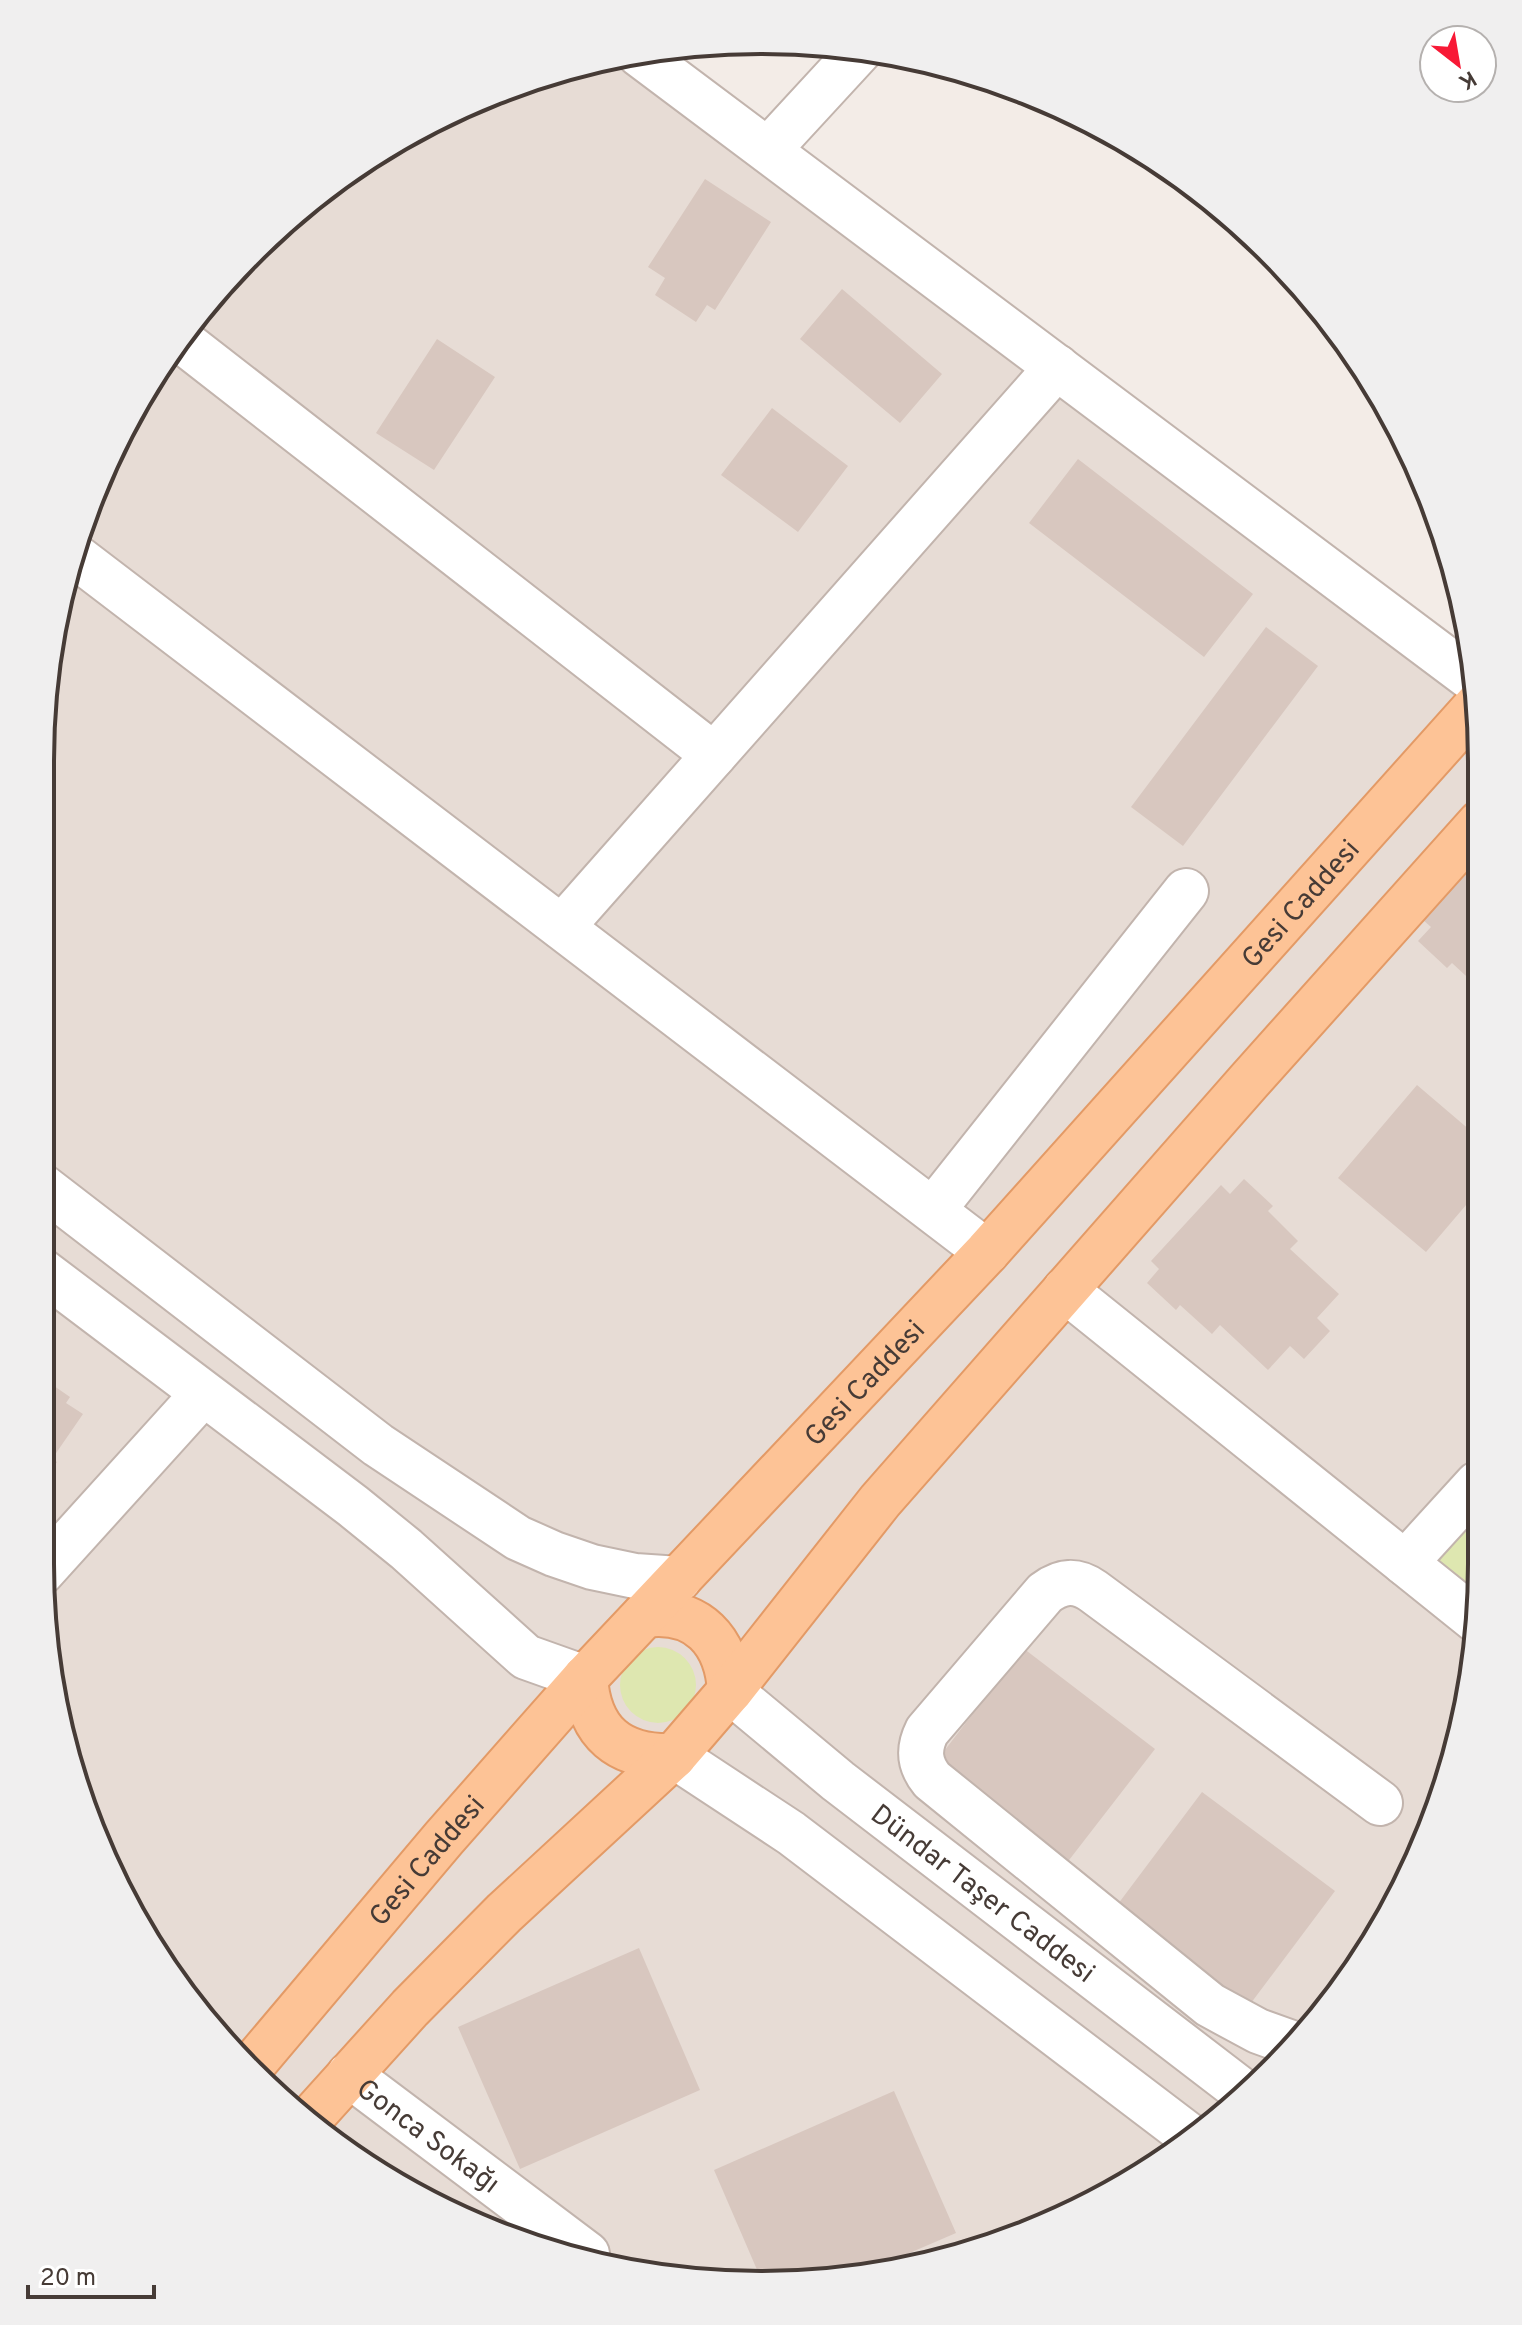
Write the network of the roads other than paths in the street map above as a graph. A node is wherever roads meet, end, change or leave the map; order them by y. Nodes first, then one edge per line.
1 (851, 60) edge
2 (651, 63) edge
3 (768, 150) junction
4 (189, 346) edge
5 (1057, 367) junction
6 (83, 562) edge
7 (1462, 671) edge
8 (1466, 717) edge
9 (714, 755) junction
10 (1468, 837) edge
11 (1186, 891) dead end
12 (562, 927) junction
13 (54, 1195) edge
14 (933, 1210) junction
15 (987, 1252) junction
16 (54, 1280) edge
17 (1065, 1290) junction
18 (203, 1394) junction
19 (1468, 1494) edge
20 (54, 1559) edge
21 (1405, 1563) junction
22 (679, 1579) junction
23 (1466, 1612) edge
24 (645, 1615) junction
25 (585, 1678) junction
26 (730, 1691) junction
27 (674, 1756) junction
28 (1380, 1803) dead end
29 (1283, 2040) edge
30 (257, 2060) edge
31 (349, 2075) junction
32 (1237, 2087) edge
33 (316, 2113) edge
34 (1183, 2131) edge
35 (577, 2247) edge

1 - 3 street
2 - 3 street
3 - 5 street
4 - 9 street
5 - 7 street
5 - 9 street
6 - 12 street
8 - 15 main road, Gesi Caddesi
9 - 12 street
10 - 17 main road
11 - 14 street
12 - 14 street
13 - 22 street
14 - 15 street
15 - 22 main road, Gesi Caddesi
16 - 18 street
17 - 21 street
17 - 26 main road
18 - 20 street
18 - 25 street
19 - 21 street
21 - 23 street
22 - 24 main road, Gesi Caddesi
24 - 25 main road, Gesi Caddesi
24 - 26 main road
25 - 27 main road
25 - 30 main road, Gesi Caddesi
26 - 27 main road
26 - 32 street, Dündar Taşer Caddesi
27 - 31 main road
27 - 34 street
28 - 29 street
31 - 33 main road
31 - 35 street, Gonca Sokağı

